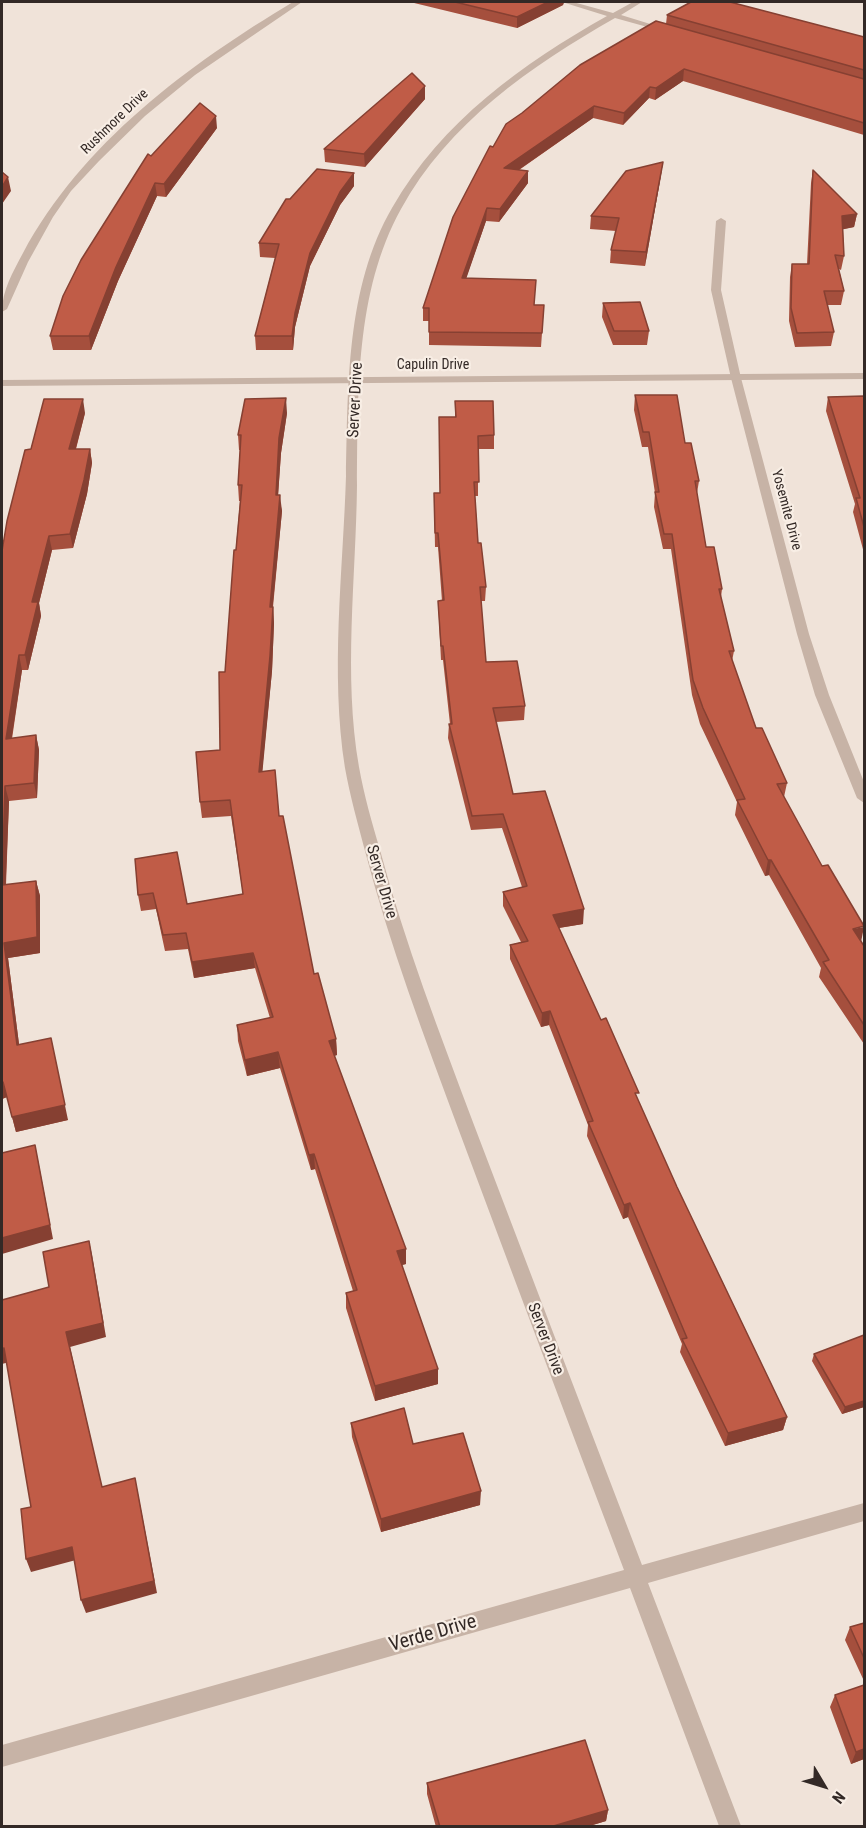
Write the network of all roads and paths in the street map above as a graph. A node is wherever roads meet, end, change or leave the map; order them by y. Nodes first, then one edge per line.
1 (298, 2) edge
2 (566, 2) edge
3 (638, 2) edge
4 (614, 15) junction
5 (682, 35) edge
6 (721, 221) dead end
7 (2, 309) edge
8 (864, 376) edge
9 (736, 378) junction
10 (356, 380) junction
11 (2, 383) edge
12 (864, 798) edge
13 (864, 1512) edge
14 (635, 1576) junction
15 (2, 1756) edge
16 (730, 1827) edge

1 - 7 street, Rushmore Drive
2 - 4 street
3 - 4 street, Server Drive
4 - 5 street
4 - 10 street, Server Drive
6 - 9 street, Yosemite Drive
8 - 9 street, Capulin Drive
9 - 10 street, Capulin Drive
9 - 12 street, Yosemite Drive
10 - 11 street, Capulin Drive
10 - 14 street, Server Drive
13 - 14 street, Verde Drive
14 - 15 street, Verde Drive
14 - 16 street, Server Drive

